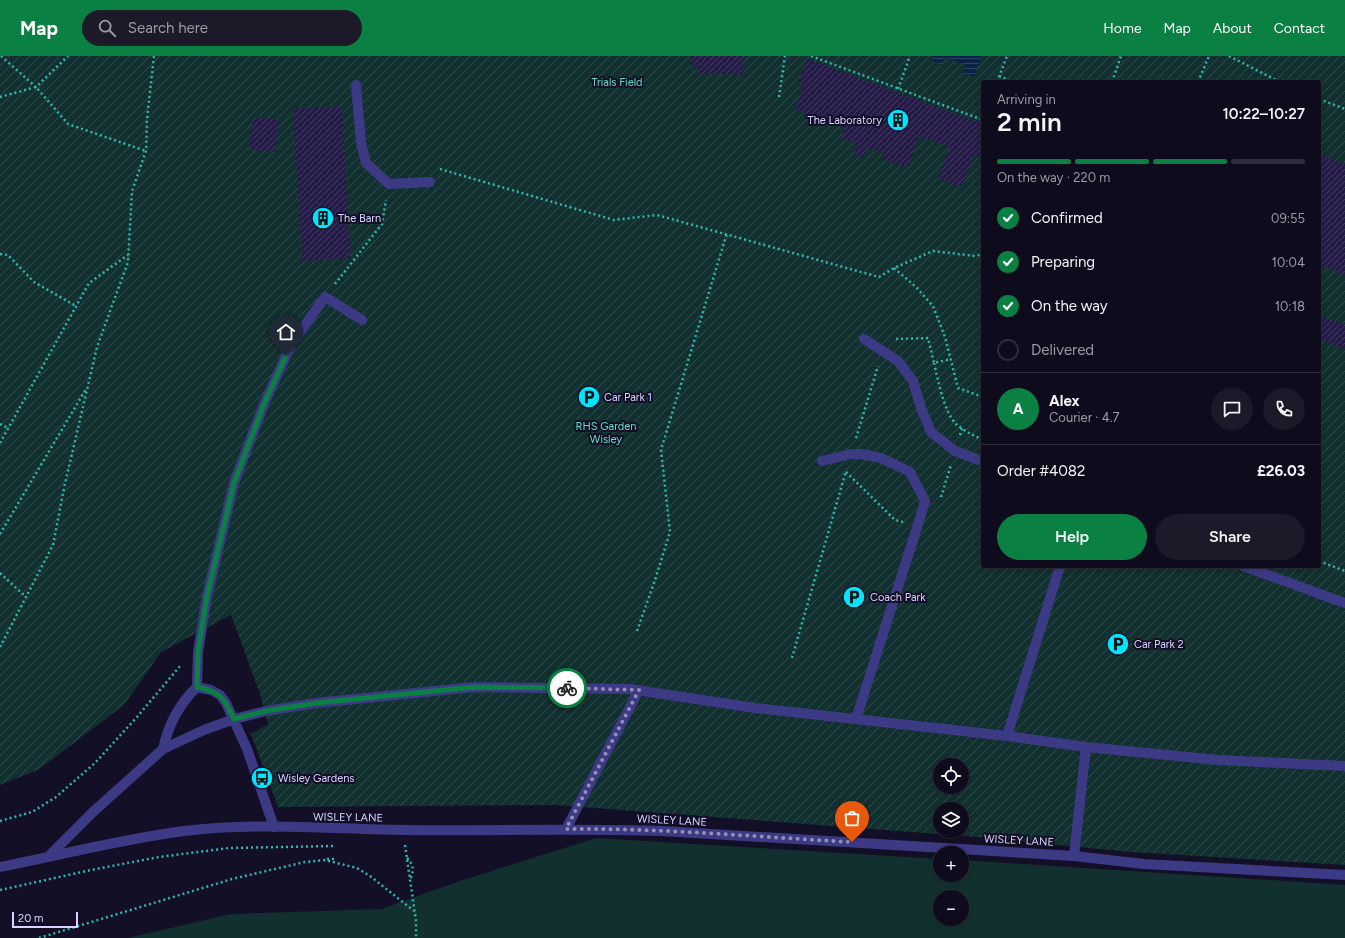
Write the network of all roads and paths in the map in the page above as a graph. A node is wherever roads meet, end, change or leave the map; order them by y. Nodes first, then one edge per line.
1 (2, 56) edge
2 (68, 56) edge
3 (154, 56) edge
4 (785, 56) edge
5 (811, 56) edge
6 (910, 56) edge
7 (1007, 56) edge
8 (1121, 56) edge
9 (1209, 56) edge
10 (1229, 56) edge
11 (999, 76) junction
12 (998, 80) edge
13 (1009, 80) edge
14 (1113, 80) edge
15 (1199, 80) edge
16 (1276, 80) edge
17 (356, 85) dead end
18 (36, 86) junction
19 (898, 89) junction
20 (0, 97) edge
21 (779, 97) dead end
22 (1321, 100) edge
23 (1345, 109) edge
24 (981, 119) edge
25 (146, 151) junction
26 (438, 168) dead end
27 (430, 182) dead end
28 (389, 184) junction
29 (727, 233) junction
30 (0, 254) edge
31 (129, 254) junction
32 (981, 254) edge
33 (894, 268) junction
34 (325, 297) junction
35 (76, 306) junction
36 (362, 320) dead end
37 (864, 339) dead end
38 (883, 350) junction
39 (951, 359) junction
40 (934, 363) junction
41 (87, 387) junction
42 (981, 396) edge
43 (0, 424) edge
44 (8, 428) junction
45 (981, 438) edge
46 (0, 443) edge
47 (851, 454) junction
48 (979, 460) dead end
49 (822, 461) dead end
50 (846, 471) junction
51 (917, 527) junction
52 (0, 534) edge
53 (1321, 562) edge
54 (1059, 568) edge
55 (1249, 568) edge
56 (1345, 570) edge
57 (0, 573) edge
58 (26, 596) junction
59 (1345, 603) edge
60 (637, 631) dead end
61 (199, 645) junction
62 (0, 647) edge
63 (792, 658) dead end
64 (197, 687) junction
65 (639, 690) junction
66 (234, 719) junction
67 (856, 719) junction
68 (1007, 736) junction
69 (1086, 747) junction
70 (163, 749) junction
71 (1345, 766) edge
72 (0, 821) edge
73 (274, 827) junction
74 (566, 829) junction
75 (398, 844) dead end
76 (338, 846) dead end
77 (1074, 856) junction
78 (48, 858) junction
79 (334, 859) dead end
80 (325, 860) junction
81 (0, 867) edge
82 (1345, 875) edge
83 (0, 890) edge
84 (414, 910) junction
85 (39, 938) edge
86 (416, 938) edge

1 - 18 path
2 - 18 path
3 - 25 path
4 - 21 path
5 - 19 path
6 - 19 path
7 - 11 path
8 - 14 path
9 - 15 path
10 - 16 path
11 - 12 path
11 - 13 path
17 - 28 street
18 - 20 path
18 - 25 path
19 - 24 path
22 - 23 path
25 - 31 path
26 - 29 path
27 - 28 street
28 - 34 path
29 - 33 path
29 - 60 path
30 - 35 path
31 - 35 path
31 - 41 path
32 - 33 path
33 - 39 path
34 - 36 street
34 - 61 street
35 - 44 path
37 - 38 street
38 - 40 path
38 - 47 path
38 - 48 street
39 - 40 path
39 - 42 path
40 - 45 path
41 - 52 path
41 - 58 path
43 - 44 path
44 - 46 path
47 - 49 street
47 - 50 path
47 - 51 street
50 - 51 path
50 - 63 path
51 - 67 street
53 - 56 path
54 - 68 street
55 - 59 street
57 - 58 path
58 - 62 path
61 - 64 street
61 - 72 path
64 - 66 street
64 - 70 street
65 - 66 street
65 - 67 street
65 - 74 street
66 - 70 street
66 - 73 street
67 - 68 street
68 - 69 street
69 - 71 street
69 - 77 street
70 - 78 street
73 - 74 street, WISLEY LANE
73 - 78 street, WISLEY LANE
74 - 77 street, WISLEY LANE
75 - 84 path
76 - 83 path
77 - 82 street, WISLEY LANE
78 - 81 street, WISLEY LANE
79 - 80 path
80 - 84 path
80 - 85 path
84 - 86 path

